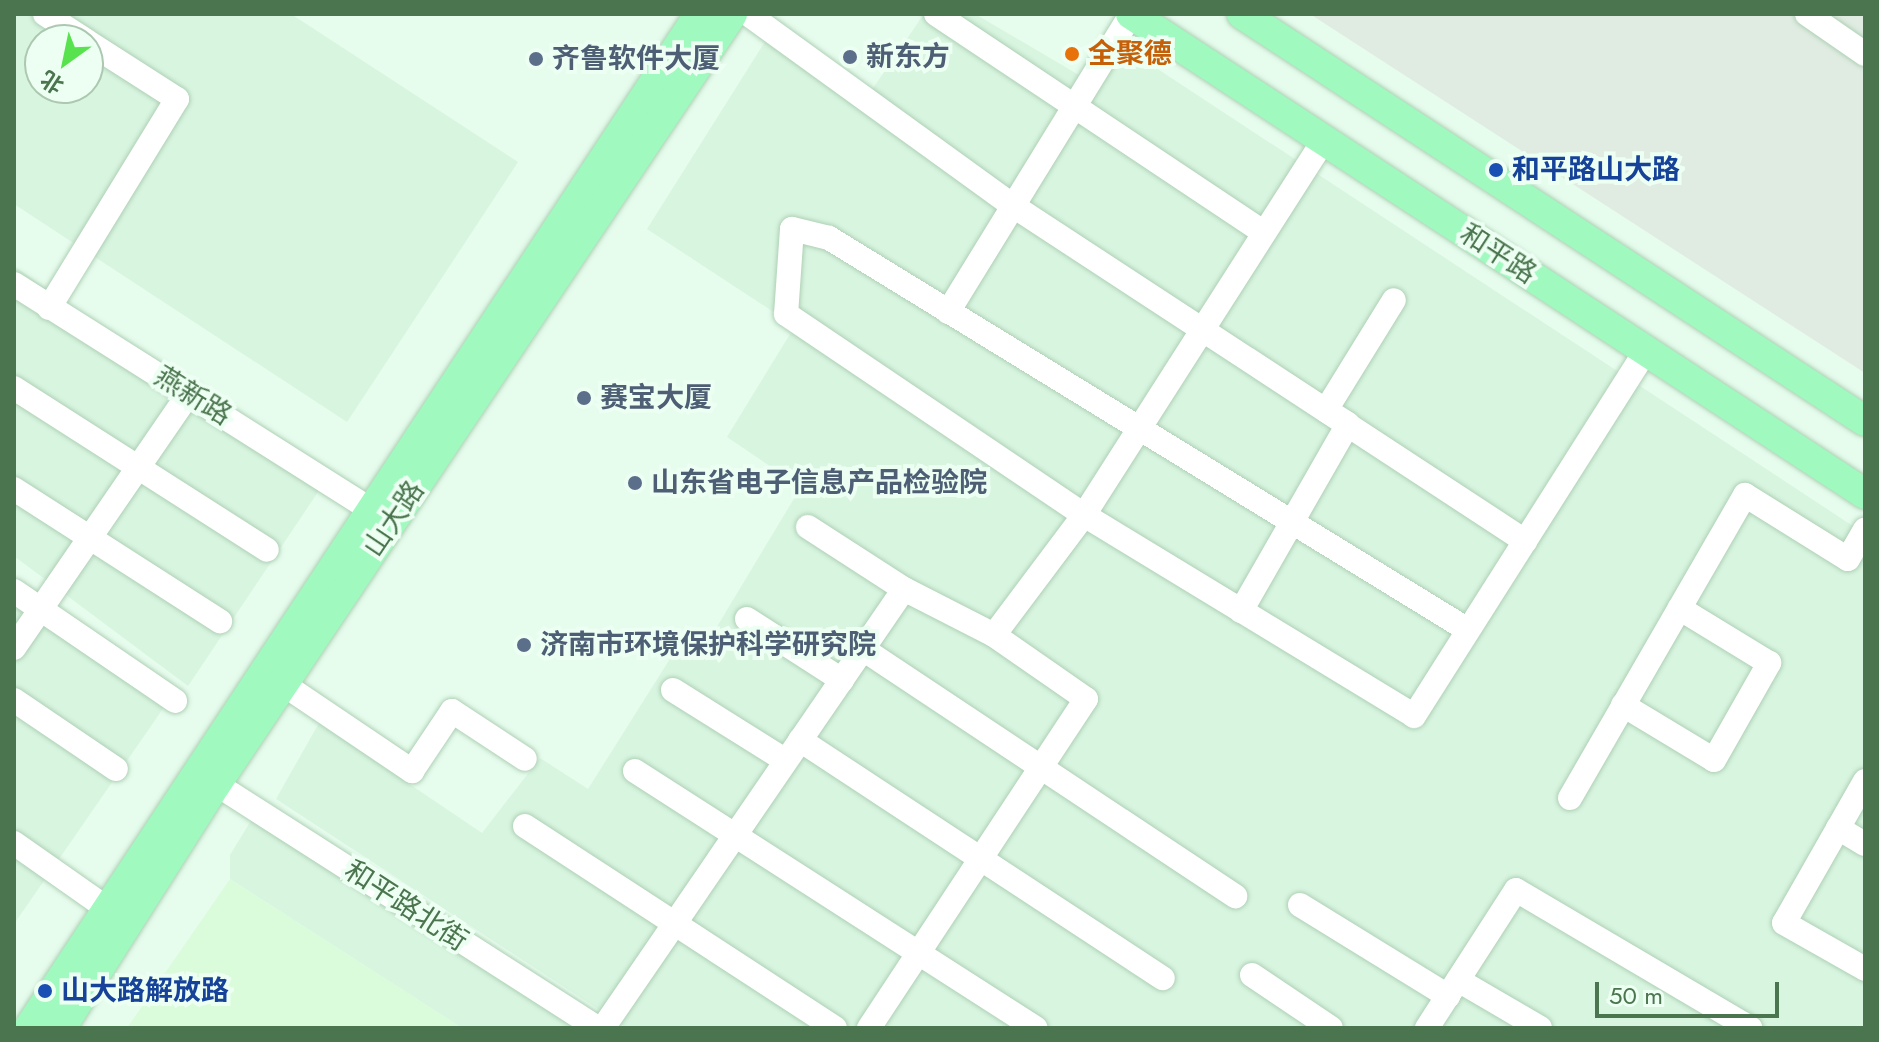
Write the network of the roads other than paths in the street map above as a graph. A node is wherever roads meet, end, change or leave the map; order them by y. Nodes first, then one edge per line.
1 (700, 14) edge
2 (732, 14) edge
3 (748, 14) edge
4 (936, 14) edge
5 (1131, 14) edge
6 (1242, 14) edge
7 (1807, 14) edge
8 (104, 52) edge
9 (1865, 54) edge
10 (1077, 108) junction
11 (1324, 140) junction
12 (1015, 207) junction
13 (1263, 232) junction
14 (14, 284) edge
15 (1394, 300) dead end
16 (49, 308) junction
17 (948, 312) junction
18 (1203, 328) junction
19 (1646, 351) junction
20 (14, 388) edge
21 (189, 393) junction
22 (1326, 410) junction
23 (1865, 421) edge
24 (1348, 424) junction
25 (1139, 430) junction
26 (137, 469) junction
27 (14, 489) edge
28 (1865, 494) edge
29 (372, 510) junction
30 (1084, 515) junction
31 (1292, 523) junction
32 (808, 527) dead end
33 (1865, 530) edge
34 (89, 538) junction
35 (1525, 541) junction
36 (267, 550) dead end
37 (904, 589) junction
38 (14, 591) edge
39 (42, 608) junction
40 (1679, 608) junction
41 (1241, 611) junction
42 (747, 619) dead end
43 (220, 621) dead end
44 (1468, 630) junction
45 (994, 635) junction
46 (14, 648) edge
47 (863, 649) junction
48 (842, 680) junction
49 (283, 684) junction
50 (673, 690) dead end
51 (14, 700) edge
52 (175, 701) dead end
53 (1623, 705) junction
54 (800, 740) junction
55 (525, 759) dead end
56 (786, 761) junction
57 (116, 769) dead end
58 (635, 771) dead end
59 (1042, 771) junction
60 (1865, 781) edge
61 (216, 784) junction
62 (1570, 798) dead end
63 (525, 826) dead end
64 (1838, 828) junction
65 (735, 835) junction
66 (14, 843) edge
67 (1865, 844) edge
68 (983, 859) junction
69 (1235, 896) dead end
70 (1300, 905) dead end
71 (108, 909) junction
72 (675, 924) junction
73 (920, 952) junction
74 (1865, 969) edge
75 (1252, 975) dead end
76 (1163, 978) dead end
77 (1453, 988) junction
78 (29, 1028) edge
79 (61, 1028) edge
80 (597, 1028) edge
81 (603, 1028) edge
82 (835, 1028) edge
83 (869, 1028) edge
84 (1036, 1028) edge
85 (1331, 1028) edge
86 (1427, 1028) edge
87 (1540, 1028) edge
88 (1750, 1028) edge

1 - 29 main road, 山大路
2 - 49 main road, 山大路
3 - 12 street
4 - 10 street
5 - 10 street
5 - 11 main road, 和平路
6 - 23 main road
7 - 9 street
8 - 16 street
10 - 12 street
10 - 13 street
11 - 13 street
11 - 19 main road, 和平路
12 - 17 street
12 - 18 street
13 - 18 street
14 - 16 street, 燕新路
15 - 22 street
16 - 21 street, 燕新路
17 - 25 street
17 - 30 street
18 - 22 street
18 - 25 street
19 - 28 main road, 和平路
19 - 35 street
20 - 26 street
21 - 26 street
21 - 29 street, 燕新路
22 - 24 street
24 - 31 street
24 - 35 street
25 - 30 street
25 - 31 street
26 - 34 street
26 - 36 street
27 - 34 street
29 - 71 main road, 山大路
30 - 41 street
30 - 45 street
31 - 41 street
31 - 44 street
32 - 37 street
33 - 40 street
34 - 39 street
34 - 43 street
35 - 44 street
37 - 45 street
37 - 47 street
38 - 39 street
39 - 46 street
39 - 52 street
40 - 53 street
40 - 53 street
41 - 44 street
42 - 48 street
45 - 59 street
47 - 48 street
47 - 59 street
48 - 54 street
49 - 55 street
49 - 61 main road, 山大路
50 - 56 street
51 - 57 street
53 - 62 street
54 - 56 street
54 - 68 street
56 - 65 street
58 - 65 street
59 - 68 street
59 - 69 street
60 - 64 street
61 - 79 main road, 山大路
61 - 80 street, 和平路北街
63 - 72 street
64 - 67 street
64 - 74 street
65 - 72 street
65 - 73 street
66 - 71 street
68 - 73 street
68 - 76 street
70 - 77 street
71 - 78 main road, 山大路
72 - 81 street
72 - 82 street
73 - 83 street
73 - 84 street
75 - 85 street
77 - 86 street
77 - 87 street
77 - 88 street

